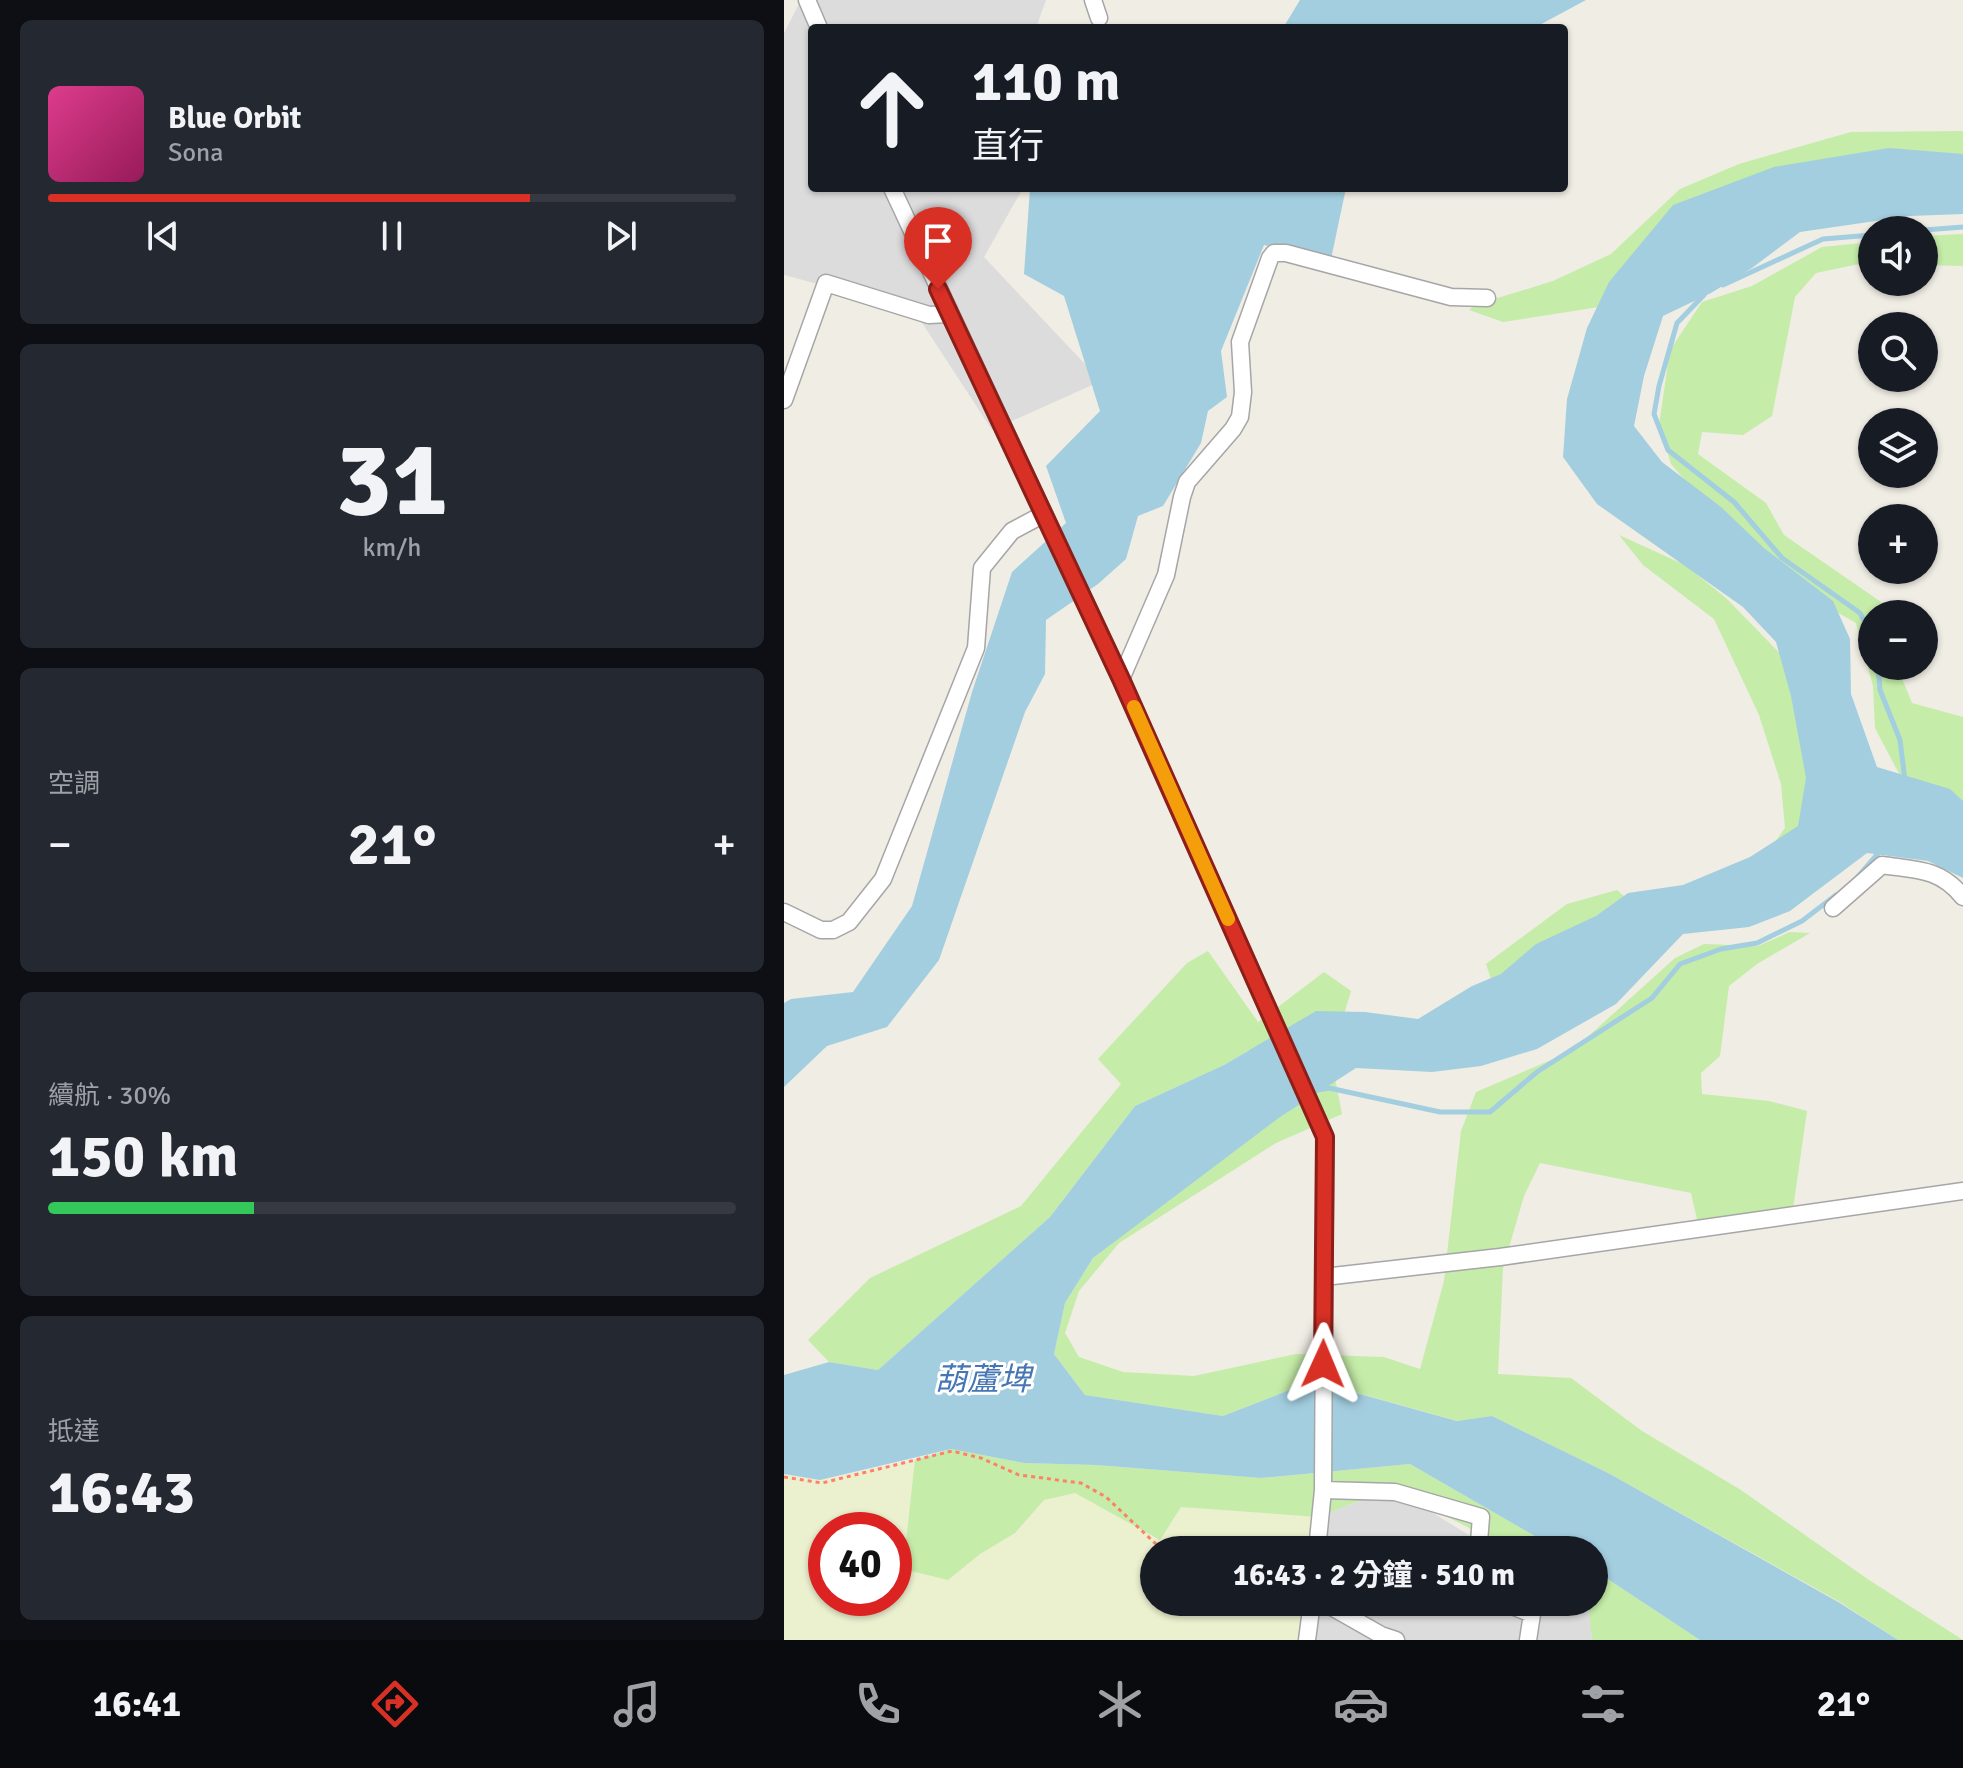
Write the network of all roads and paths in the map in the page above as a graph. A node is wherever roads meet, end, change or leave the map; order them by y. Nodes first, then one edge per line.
1 (1093, 0) edge
2 (809, 1) edge
3 (1099, 18) dead end
4 (818, 24) edge
5 (894, 192) edge
6 (1487, 298) dead end
7 (949, 314) junction
8 (784, 400) edge
9 (1044, 514) junction
10 (1121, 679) junction
11 (1963, 897) edge
12 (1833, 908) dead end
13 (784, 912) edge
14 (1963, 1191) edge
15 (1324, 1277) junction
16 (784, 1477) edge
17 (1323, 1490) junction
18 (1147, 1536) edge
19 (1318, 1536) edge
20 (1479, 1536) edge
21 (1310, 1616) edge
22 (1348, 1616) edge
23 (1532, 1616) edge
24 (1307, 1640) edge
25 (1396, 1640) edge
26 (1528, 1640) edge

1 - 3 street
2 - 4 street
5 - 7 street
6 - 10 street
7 - 8 street
7 - 9 street
9 - 10 street
9 - 13 street
10 - 15 street
11 - 12 street
14 - 15 street
15 - 17 street
16 - 18 path
17 - 19 street
17 - 20 street
21 - 24 street
22 - 25 street
23 - 26 street

